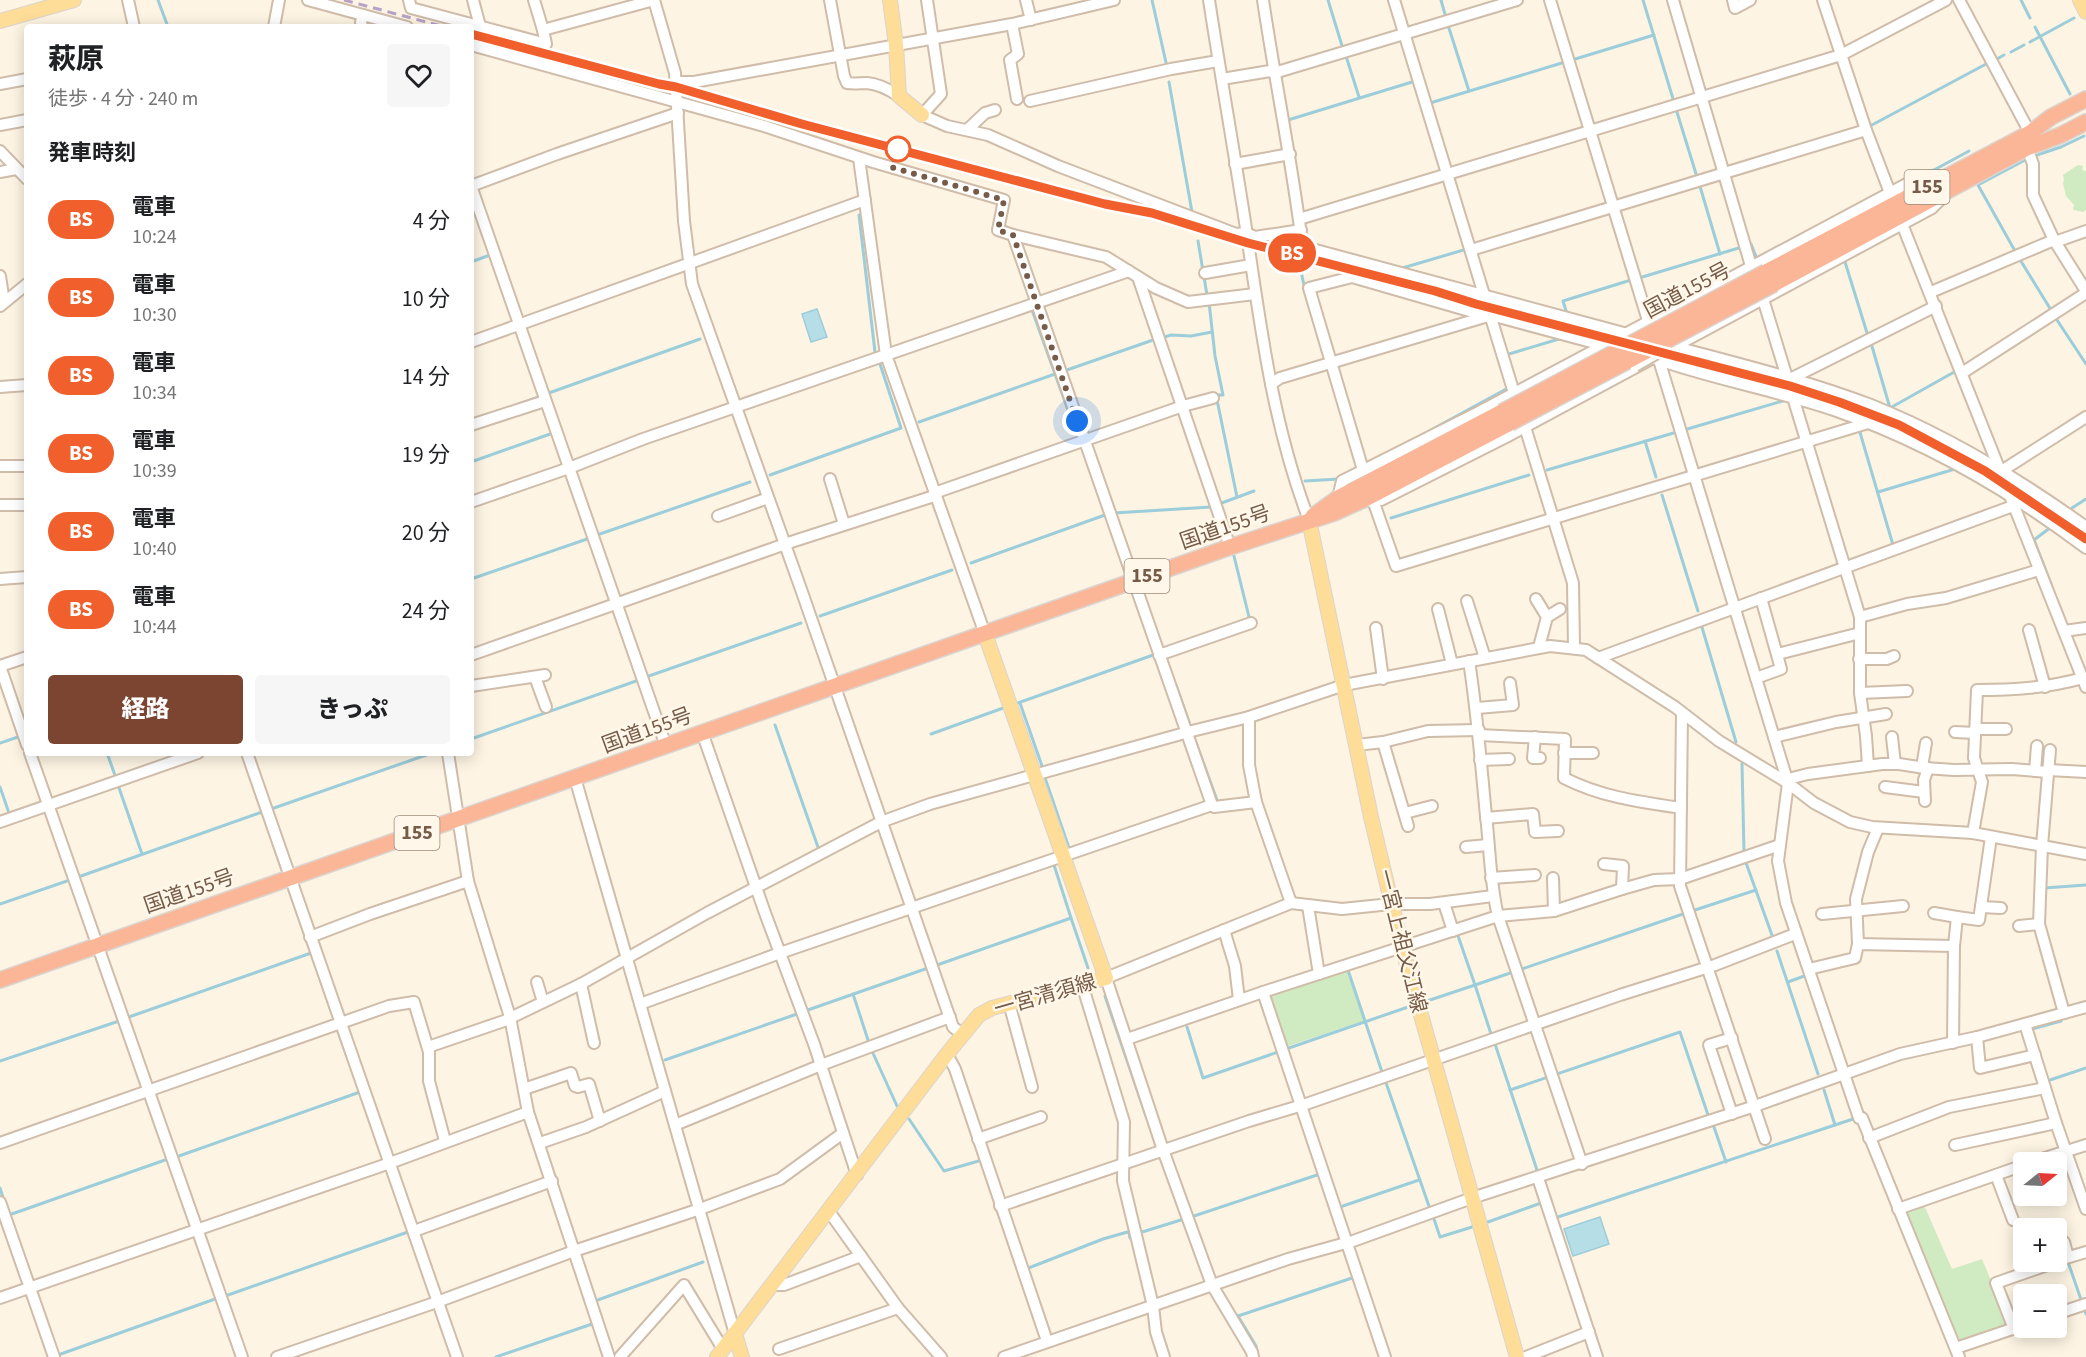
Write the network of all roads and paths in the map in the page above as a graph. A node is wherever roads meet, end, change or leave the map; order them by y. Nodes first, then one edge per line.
1 (74, 0) edge
2 (128, 0) edge
3 (279, 0) edge
4 (308, 0) edge
5 (409, 0) edge
6 (473, 0) edge
7 (534, 0) edge
8 (654, 0) edge
9 (830, 0) edge
10 (890, 0) edge
11 (927, 0) edge
12 (1026, 0) edge
13 (1114, 0) edge
14 (1209, 0) edge
15 (1263, 0) edge
16 (1394, 0) edge
17 (1517, 0) edge
18 (1550, 0) edge
19 (1673, 0) edge
20 (1732, 0) edge
21 (1750, 0) edge
22 (1823, 0) edge
23 (1946, 0) edge
24 (1959, 0) edge
25 (2080, 0) edge
26 (2086, 12) edge
27 (363, 15) junction
28 (1031, 20) junction
29 (0, 21) edge
30 (133, 24) edge
31 (275, 24) edge
32 (361, 24) edge
33 (396, 24) edge
34 (472, 24) edge
35 (474, 24) edge
36 (1012, 24) junction
37 (480, 26) junction
38 (543, 30) junction
39 (1405, 34) junction
40 (932, 37) junction
41 (896, 45) junction
42 (474, 46) edge
43 (1841, 55) junction
44 (841, 56) junction
45 (1218, 61) junction
46 (1274, 73) junction
47 (1222, 79) junction
48 (24, 80) edge
49 (676, 82) junction
50 (0, 84) edge
51 (899, 96) junction
52 (1702, 98) junction
53 (1017, 99) dead end
54 (2086, 99) edge
55 (677, 101) junction
56 (1030, 101) dead end
57 (994, 110) dead end
58 (678, 113) junction
59 (922, 115) junction
60 (24, 121) edge
61 (0, 125) edge
62 (2085, 126) edge
63 (967, 130) junction
64 (1866, 130) junction
65 (1590, 132) junction
66 (2028, 140) junction
67 (0, 151) edge
68 (1290, 154) junction
69 (860, 158) junction
70 (1235, 164) junction
71 (16, 169) junction
72 (0, 172) edge
73 (1725, 172) junction
74 (1447, 175) junction
75 (24, 176) edge
76 (1949, 182) junction
77 (474, 185) edge
78 (474, 195) edge
79 (865, 200) junction
80 (1613, 206) junction
81 (1897, 209) junction
82 (1300, 225) junction
83 (2086, 231) edge
84 (1246, 232) junction
85 (1013, 235) junction
86 (2054, 241) junction
87 (1471, 249) junction
88 (688, 265) junction
89 (1251, 265) junction
90 (1751, 266) junction
91 (1205, 273) dead end
92 (1133, 274) junction
93 (0, 276) edge
94 (24, 287) edge
95 (1931, 292) junction
96 (2086, 292) edge
97 (1255, 294) junction
98 (1485, 296) junction
99 (1763, 298) junction
100 (1035, 303) junction
101 (2, 304) edge
102 (1936, 306) junction
103 (1491, 315) junction
104 (1648, 322) junction
105 (519, 326) junction
106 (1701, 330) dead end
107 (1627, 334) junction
108 (474, 341) edge
109 (1654, 341) junction
110 (1604, 346) junction
111 (1674, 346) junction
112 (886, 355) junction
113 (1656, 359) junction
114 (1331, 363) junction
115 (1635, 366) dead end
116 (1962, 373) junction
117 (1790, 378) junction
118 (1271, 384) junction
119 (24, 385) edge
120 (0, 387) edge
121 (1514, 393) junction
122 (1213, 398) dead end
123 (1794, 398) junction
124 (545, 401) junction
125 (1183, 406) junction
126 (736, 408) junction
127 (2086, 417) edge
128 (1512, 421) junction
129 (1868, 423) junction
130 (474, 425) edge
131 (1083, 440) junction
132 (1807, 441) junction
133 (0, 466) edge
134 (24, 466) edge
135 (569, 468) junction
136 (2001, 469) junction
137 (1363, 470) junction
138 (1694, 476) junction
139 (830, 479) dead end
140 (2008, 493) junction
141 (935, 494) junction
142 (768, 498) junction
143 (1338, 498) junction
144 (1365, 499) junction
145 (474, 501) edge
146 (0, 505) edge
147 (24, 506) edge
148 (2013, 506) junction
149 (718, 516) dead end
150 (1552, 519) junction
151 (1308, 520) junction
152 (844, 524) junction
153 (2086, 527) edge
154 (784, 544) junction
155 (1230, 547) junction
156 (2086, 548) edge
157 (1845, 567) junction
158 (2039, 570) junction
159 (24, 577) edge
160 (0, 579) edge
161 (1134, 581) junction
162 (1761, 598) junction
163 (1536, 599) dead end
164 (1467, 601) dead end
165 (618, 603) junction
166 (1734, 608) junction
167 (1438, 609) dead end
168 (1560, 609) dead end
169 (1547, 617) junction
170 (1860, 617) junction
171 (1251, 623) dead end
172 (1376, 628) dead end
173 (2086, 628) edge
174 (2029, 630) dead end
175 (2064, 631) junction
176 (1860, 633) junction
177 (986, 634) junction
178 (1539, 647) junction
179 (1574, 648) junction
180 (474, 654) edge
181 (1778, 654) junction
182 (1159, 655) junction
183 (1894, 656) dead end
184 (24, 658) edge
185 (1485, 658) junction
186 (1599, 658) junction
187 (1859, 658) junction
188 (1469, 661) junction
189 (1452, 664) junction
190 (0, 666) edge
191 (1756, 678) junction
192 (1383, 679) junction
193 (2084, 682) edge
194 (1510, 683) dead end
195 (1344, 685) junction
196 (474, 686) edge
197 (834, 686) junction
198 (2045, 687) junction
199 (1907, 691) dead end
200 (1860, 693) junction
201 (546, 707) dead end
202 (1477, 708) junction
203 (1682, 713) junction
204 (1886, 714) dead end
205 (1249, 717) junction
206 (1862, 717) junction
207 (2006, 729) dead end
208 (1975, 731) junction
209 (702, 732) junction
210 (1187, 732) junction
211 (1479, 732) junction
212 (1955, 732) dead end
213 (24, 735) edge
214 (1534, 737) junction
215 (1774, 737) junction
216 (1892, 737) dead end
217 (1383, 742) junction
218 (1926, 743) dead end
219 (1357, 745) junction
220 (666, 746) junction
221 (2037, 746) dead end
222 (2050, 750) dead end
223 (1564, 753) junction
224 (1593, 753) dead end
225 (31, 756) edge
226 (190, 756) edge
227 (248, 756) edge
228 (448, 756) edge
229 (1540, 758) dead end
230 (1509, 759) dead end
231 (1480, 760) junction
232 (1894, 764) junction
233 (1868, 766) junction
234 (1925, 768) junction
235 (1978, 770) junction
236 (2035, 771) junction
237 (2048, 771) junction
238 (2086, 772) edge
239 (1035, 775) junction
240 (575, 778) junction
241 (1788, 783) junction
242 (1885, 787) dead end
243 (1256, 802) junction
244 (1212, 804) junction
245 (48, 806) junction
246 (1432, 806) dead end
247 (1681, 808) junction
248 (1405, 813) junction
249 (1486, 818) junction
250 (458, 819) junction
251 (0, 822) edge
252 (881, 822) junction
253 (1408, 826) dead end
254 (1878, 828) junction
255 (1558, 831) dead end
256 (1973, 833) junction
257 (1991, 837) junction
258 (1488, 845) junction
259 (1780, 845) junction
260 (2042, 846) junction
261 (1466, 847) dead end
262 (2086, 854) edge
263 (1063, 856) junction
264 (1604, 864) dead end
265 (1535, 875) dead end
266 (290, 878) junction
267 (1491, 878) junction
268 (1553, 878) dead end
269 (1680, 879) junction
270 (468, 880) junction
271 (756, 888) junction
272 (1622, 889) junction
273 (1493, 896) junction
274 (1291, 903) junction
275 (1444, 903) junction
276 (1391, 904) junction
277 (1308, 906) junction
278 (1903, 906) dead end
279 (911, 907) junction
280 (1981, 907) junction
281 (2001, 908) dead end
282 (1857, 909) junction
283 (1554, 911) junction
284 (1934, 913) dead end
285 (1822, 914) dead end
286 (1498, 916) junction
287 (1958, 917) junction
288 (2039, 924) junction
289 (2019, 927) dead end
290 (1224, 930) junction
291 (1453, 931) junction
292 (1796, 934) junction
293 (310, 937) junction
294 (97, 945) junction
295 (1858, 945) junction
296 (1954, 946) junction
297 (1401, 947) junction
298 (780, 952) junction
299 (627, 958) junction
300 (1707, 967) junction
301 (1809, 969) junction
302 (1318, 974) junction
303 (1106, 978) junction
304 (0, 980) edge
305 (537, 982) dead end
306 (581, 984) junction
307 (1082, 984) junction
308 (1263, 992) junction
309 (1239, 1000) junction
310 (543, 1002) junction
311 (1009, 1003) junction
312 (640, 1004) junction
313 (2086, 1007) edge
314 (2064, 1013) junction
315 (510, 1017) junction
316 (950, 1017) junction
317 (342, 1024) junction
318 (2025, 1024) junction
319 (1534, 1026) junction
320 (962, 1035) junction
321 (1977, 1037) junction
322 (1732, 1038) junction
323 (1127, 1039) junction
324 (594, 1043) dead end
325 (1953, 1043) junction
326 (428, 1047) junction
327 (947, 1054) junction
328 (2035, 1055) junction
329 (1434, 1060) junction
330 (821, 1065) junction
331 (1844, 1075) junction
332 (1032, 1088) dead end
333 (2045, 1088) junction
334 (524, 1089) junction
335 (148, 1090) junction
336 (665, 1091) junction
337 (1300, 1105) junction
338 (1755, 1106) junction
339 (528, 1112) junction
340 (1732, 1114) junction
341 (1041, 1117) dead end
342 (600, 1121) junction
343 (2056, 1123) junction
344 (675, 1125) junction
345 (843, 1134) junction
346 (1869, 1138) junction
347 (978, 1139) junction
348 (1765, 1139) dead end
349 (445, 1141) junction
350 (0, 1143) edge
351 (540, 1143) junction
352 (1955, 1145) dead end
353 (2086, 1145) edge
354 (1163, 1150) junction
355 (2066, 1151) junction
356 (2063, 1152) edge
357 (390, 1163) junction
358 (1122, 1164) junction
359 (1582, 1164) junction
360 (2013, 1169) edge
361 (857, 1175) junction
362 (1996, 1175) junction
363 (1538, 1178) junction
364 (552, 1181) junction
365 (1472, 1198) junction
366 (0, 1202) edge
367 (1000, 1206) junction
368 (700, 1209) junction
369 (1898, 1209) junction
370 (2086, 1209) edge
371 (828, 1210) junction
372 (2013, 1220) dead end
373 (197, 1230) junction
374 (414, 1231) junction
375 (1346, 1243) junction
376 (574, 1251) junction
377 (2086, 1252) edge
378 (2067, 1253) edge
379 (861, 1256) junction
380 (2068, 1257) joint
381 (2026, 1272) edge
382 (1212, 1285) junction
383 (772, 1286) junction
384 (30, 1287) junction
385 (0, 1298) edge
386 (438, 1302) junction
387 (2086, 1304) edge
388 (1153, 1306) junction
389 (898, 1308) junction
390 (2067, 1310) edge
391 (2013, 1316) edge
392 (2013, 1330) edge
393 (1589, 1332) junction
394 (735, 1334) junction
395 (1047, 1341) junction
396 (779, 1349) dead end
397 (720, 1353) edge
398 (1957, 1353) edge
399 (54, 1357) edge
400 (242, 1357) edge
401 (277, 1357) edge
402 (457, 1357) edge
403 (609, 1357) edge
404 (620, 1357) edge
405 (742, 1357) edge
406 (941, 1357) edge
407 (1004, 1357) edge
408 (1164, 1357) edge
409 (1253, 1357) edge
410 (1385, 1357) edge
411 (1517, 1357) edge
412 (1526, 1357) edge
413 (1597, 1357) edge

1 - 29 main road
2 - 30 street
3 - 31 street
4 - 27 street
5 - 34 street
6 - 37 street
7 - 38 street
8 - 38 street
8 - 49 street
9 - 44 street
10 - 41 main road
11 - 40 street
12 - 28 street
13 - 28 street
14 - 45 street
15 - 46 street
16 - 39 street
17 - 39 street
18 - 65 street
19 - 52 street
20 - 21 street
22 - 43 street
23 - 43 street
24 - 66 street
25 - 26 main road
27 - 32 street
27 - 33 street
28 - 36 street
35 - 37 street
36 - 40 street
36 - 53 street
37 - 38 street
39 - 46 street
39 - 74 street
40 - 41 street
40 - 59 street
41 - 44 street
41 - 51 main road
42 - 55 street
43 - 52 street
43 - 64 street
44 - 49 street
44 - 51 street
45 - 47 street
45 - 56 street
46 - 47 street
46 - 68 street
47 - 70 street
48 - 50 street
49 - 55 street
51 - 59 main road
52 - 65 street
52 - 73 street
54 - 66 highway, 国道155号 / 155
55 - 58 street
55 - 69 street
57 - 63 street
58 - 77 street
58 - 88 street
59 - 63 street
60 - 61 street
62 - 66 highway, 国道155号 / 155
63 - 84 street
64 - 73 street
64 - 81 street
65 - 74 street
65 - 80 street
66 - 76 highway, 国道155号 / 155
66 - 86 street
67 - 71 street
68 - 70 street
68 - 82 street
69 - 79 street
69 - 85 street
70 - 84 street
71 - 72 street
71 - 75 street
73 - 80 street
73 - 90 street
74 - 82 street
74 - 87 street
76 - 81 highway, 国道155号 / 155
76 - 81 street
78 - 105 street
79 - 88 street
79 - 112 street
80 - 87 street
80 - 104 street
81 - 90 street
81 - 95 street
81 - 99 street
81 - 128 highway, 国道155号 / 155, bridge
82 - 84 street
82 - 98 street
83 - 86 street
84 - 89 street
85 - 92 street
85 - 100 street
86 - 95 street
86 - 96 street
87 - 98 street
88 - 105 street
88 - 126 street
89 - 91 street
89 - 97 street
90 - 104 street
92 - 97 street
92 - 100 street
92 - 125 street
93 - 101 street
94 - 101 street
95 - 102 street
96 - 116 street
97 - 118 street
98 - 103 street
98 - 107 street
99 - 111 street
99 - 117 street
100 - 112 street
100 - 131 street
102 - 116 street
102 - 117 street
103 - 110 street
103 - 114 street
103 - 114 street
103 - 121 street
104 - 107 street
104 - 109 street
105 - 108 street
105 - 124 street
106 - 115 street, bridge
107 - 109 street
107 - 110 street
109 - 111 street
110 - 113 street
110 - 121 street
111 - 113 street
111 - 117 street
112 - 126 street
112 - 141 street
113 - 123 street
113 - 128 street
113 - 138 street
114 - 118 street
114 - 137 street
116 - 136 street
117 - 123 street
117 - 136 street
118 - 151 street
119 - 120 street
121 - 137 street
122 - 125 street
123 - 129 street
123 - 132 street
124 - 130 street
124 - 135 street
125 - 131 street
125 - 155 street
126 - 135 street
126 - 142 street
127 - 136 street
128 - 143 highway, 国道155号 / 155
128 - 144 highway, 国道155号 / 155
128 - 150 street
129 - 132 street
129 - 140 street
131 - 141 street
131 - 161 street
132 - 138 street
132 - 157 street
133 - 134 street
135 - 145 street
135 - 165 street
136 - 140 street
136 - 153 street
137 - 143 street
138 - 150 street
138 - 166 street
139 - 152 street
140 - 148 street
140 - 156 street
141 - 152 street
141 - 177 street
142 - 149 street
142 - 154 street
143 - 151 highway, 国道155号 / 155
144 - 150 street
144 - 151 highway, 国道155号 / 155
146 - 147 street
148 - 157 street
148 - 158 street
150 - 179 street
151 - 155 highway, 国道155号 / 155
151 - 195 main road, 一宮上祖父江線
152 - 154 street
154 - 165 street
154 - 197 street
155 - 161 highway, 国道155号 / 155
157 - 162 street
157 - 170 street
158 - 170 street
158 - 175 street
159 - 160 street
161 - 177 highway, 国道155号 / 155
161 - 182 street
162 - 166 street
162 - 181 street
163 - 169 street
164 - 185 street
165 - 180 street
165 - 220 street
166 - 186 street
166 - 191 street
167 - 189 street
168 - 169 street
169 - 178 street
170 - 176 street
171 - 182 street
172 - 192 street
173 - 175 street
174 - 198 street
175 - 193 street
176 - 181 street
176 - 187 street
177 - 197 highway, 国道155号 / 155
177 - 239 main road, 一宮清須線
178 - 179 street
178 - 185 street
179 - 186 street
181 - 191 street
182 - 210 street
183 - 187 street
184 - 190 street
185 - 188 street
186 - 203 street
187 - 200 street
188 - 189 street
188 - 202 street
189 - 192 street
190 - 213 street
191 - 215 street
192 - 195 street
193 - 198 street
194 - 202 street
195 - 205 street
195 - 219 main road, 一宮上祖父江線
196 - 201 street
197 - 209 highway, 国道155号 / 155
197 - 252 street
198 - 208 street
199 - 200 street
200 - 206 street
202 - 211 street
203 - 241 street
203 - 247 street
204 - 206 street
205 - 210 street
205 - 243 street
206 - 215 street
206 - 233 street
207 - 208 street
208 - 212 street
208 - 235 street
209 - 220 highway, 国道155号 / 155
209 - 271 street
210 - 239 street
210 - 244 street
211 - 214 street
211 - 217 street
211 - 231 street
214 - 223 street
214 - 229 street
215 - 241 street
216 - 232 street
217 - 219 street
217 - 248 street
218 - 234 street
219 - 276 main road, 一宮上祖父江線
220 - 240 highway, 国道155号 / 155
221 - 236 street
222 - 237 street
223 - 224 street
223 - 247 street
225 - 245 street
226 - 245 street
227 - 266 street
228 - 250 street
230 - 231 street
231 - 249 street
232 - 233 street
232 - 234 street
233 - 241 street
234 - 235 street
234 - 242 street
235 - 236 street
235 - 256 street
236 - 237 street
237 - 238 street
237 - 260 street
239 - 252 street
239 - 263 main road, 一宮清須線
240 - 250 highway, 国道155号 / 155
240 - 299 street
241 - 254 street
241 - 259 street
243 - 244 street
243 - 274 street
244 - 263 street
245 - 251 street
245 - 294 street
246 - 248 street
247 - 269 street
248 - 253 street
249 - 255 street
249 - 258 street
250 - 266 highway, 国道155号 / 155
250 - 270 street
252 - 271 street
252 - 279 street
254 - 256 street
254 - 282 street
256 - 257 street
257 - 260 street
257 - 280 street
258 - 261 street
258 - 267 street
259 - 269 street
259 - 292 street
260 - 262 street
260 - 288 street
263 - 279 street
263 - 303 main road, 一宮清須線
264 - 272 street
265 - 267 street
266 - 293 street
266 - 294 highway, 国道155号 / 155
267 - 273 street
268 - 283 street
269 - 272 street
269 - 300 street
270 - 293 street
270 - 315 street
271 - 298 street
271 - 299 street
272 - 283 street
273 - 275 street
273 - 286 street
274 - 277 street
274 - 290 street
275 - 276 street
275 - 291 street
276 - 277 street
276 - 297 main road, 一宮上祖父江線
277 - 302 street
278 - 282 street
279 - 298 street
279 - 316 street
280 - 281 street
280 - 287 street
282 - 285 street
282 - 295 street
283 - 286 street
284 - 287 street
286 - 291 street
286 - 319 street
287 - 296 street
288 - 289 street
288 - 314 street
290 - 303 street
290 - 309 street
291 - 297 street
292 - 300 street
292 - 301 street
293 - 317 street
294 - 304 highway, 国道155号 / 155
294 - 335 street
295 - 296 street
295 - 301 street
296 - 325 street
297 - 302 street
297 - 329 main road, 一宮上祖父江線
298 - 312 street
298 - 330 street
299 - 306 street
299 - 312 street
300 - 319 street
300 - 322 street
301 - 331 street
302 - 308 street
303 - 307 main road, 一宮清須線
303 - 323 street
305 - 310 street
306 - 310 street
306 - 324 street
307 - 311 main road, 一宮清須線
307 - 358 street
308 - 309 street
308 - 337 street
309 - 323 street
310 - 315 street
311 - 320 main road, 一宮清須線
311 - 332 street
312 - 336 street
313 - 314 street
314 - 318 street
315 - 326 street
315 - 334 street
316 - 320 street
316 - 330 street
317 - 326 street
317 - 335 street
317 - 357 street
318 - 321 street
318 - 328 street
319 - 329 street
319 - 359 street
320 - 327 main road, 一宮清須線
321 - 325 street
321 - 328 street
322 - 338 street
322 - 340 street
323 - 354 street
325 - 331 street
326 - 349 street
327 - 347 street
327 - 361 main road, 一宮清須線
328 - 333 street
329 - 337 street
329 - 365 main road, 一宮上祖父江線
330 - 344 street
330 - 345 street
331 - 338 street
331 - 346 street
333 - 343 street
333 - 346 street
334 - 339 street
334 - 342 street
335 - 350 street
335 - 373 street
336 - 342 street
336 - 344 street
337 - 354 street
337 - 375 street
338 - 340 street
338 - 348 street
339 - 349 street
339 - 351 street
340 - 359 street
341 - 347 street
342 - 351 street
343 - 352 street
343 - 355 street
344 - 368 street
345 - 361 street
345 - 368 street
346 - 369 street
347 - 367 street
349 - 357 street
351 - 364 street
353 - 355 street
354 - 358 street
354 - 382 street
355 - 356 street
355 - 370 street
357 - 373 street
357 - 374 street
358 - 367 street
358 - 388 street
359 - 363 street
360 - 362 street
361 - 371 main road, 一宮清須線
362 - 369 street
362 - 372 street
363 - 365 street
363 - 393 street
364 - 374 street
364 - 376 street
365 - 375 street
365 - 411 main road, 一宮上祖父江線
366 - 384 street
367 - 395 street
368 - 376 street
368 - 394 street
369 - 398 street
371 - 379 street
371 - 383 main road, 一宮清須線
373 - 384 street
373 - 400 street
374 - 386 street
375 - 382 street
375 - 410 street
376 - 386 street
376 - 403 street
377 - 380 street
378 - 380 street
379 - 383 street
379 - 389 street
381 - 391 street
382 - 388 street
382 - 409 street
383 - 394 main road, 一宮清須線
384 - 385 street
384 - 399 street
386 - 401 street
386 - 402 street
387 - 390 street
388 - 395 street
388 - 408 street
389 - 396 street
389 - 406 street
392 - 398 street
393 - 412 street
393 - 413 street
394 - 397 main road, 一宮清須線
394 - 405 main road
395 - 407 street
397 - 404 street

